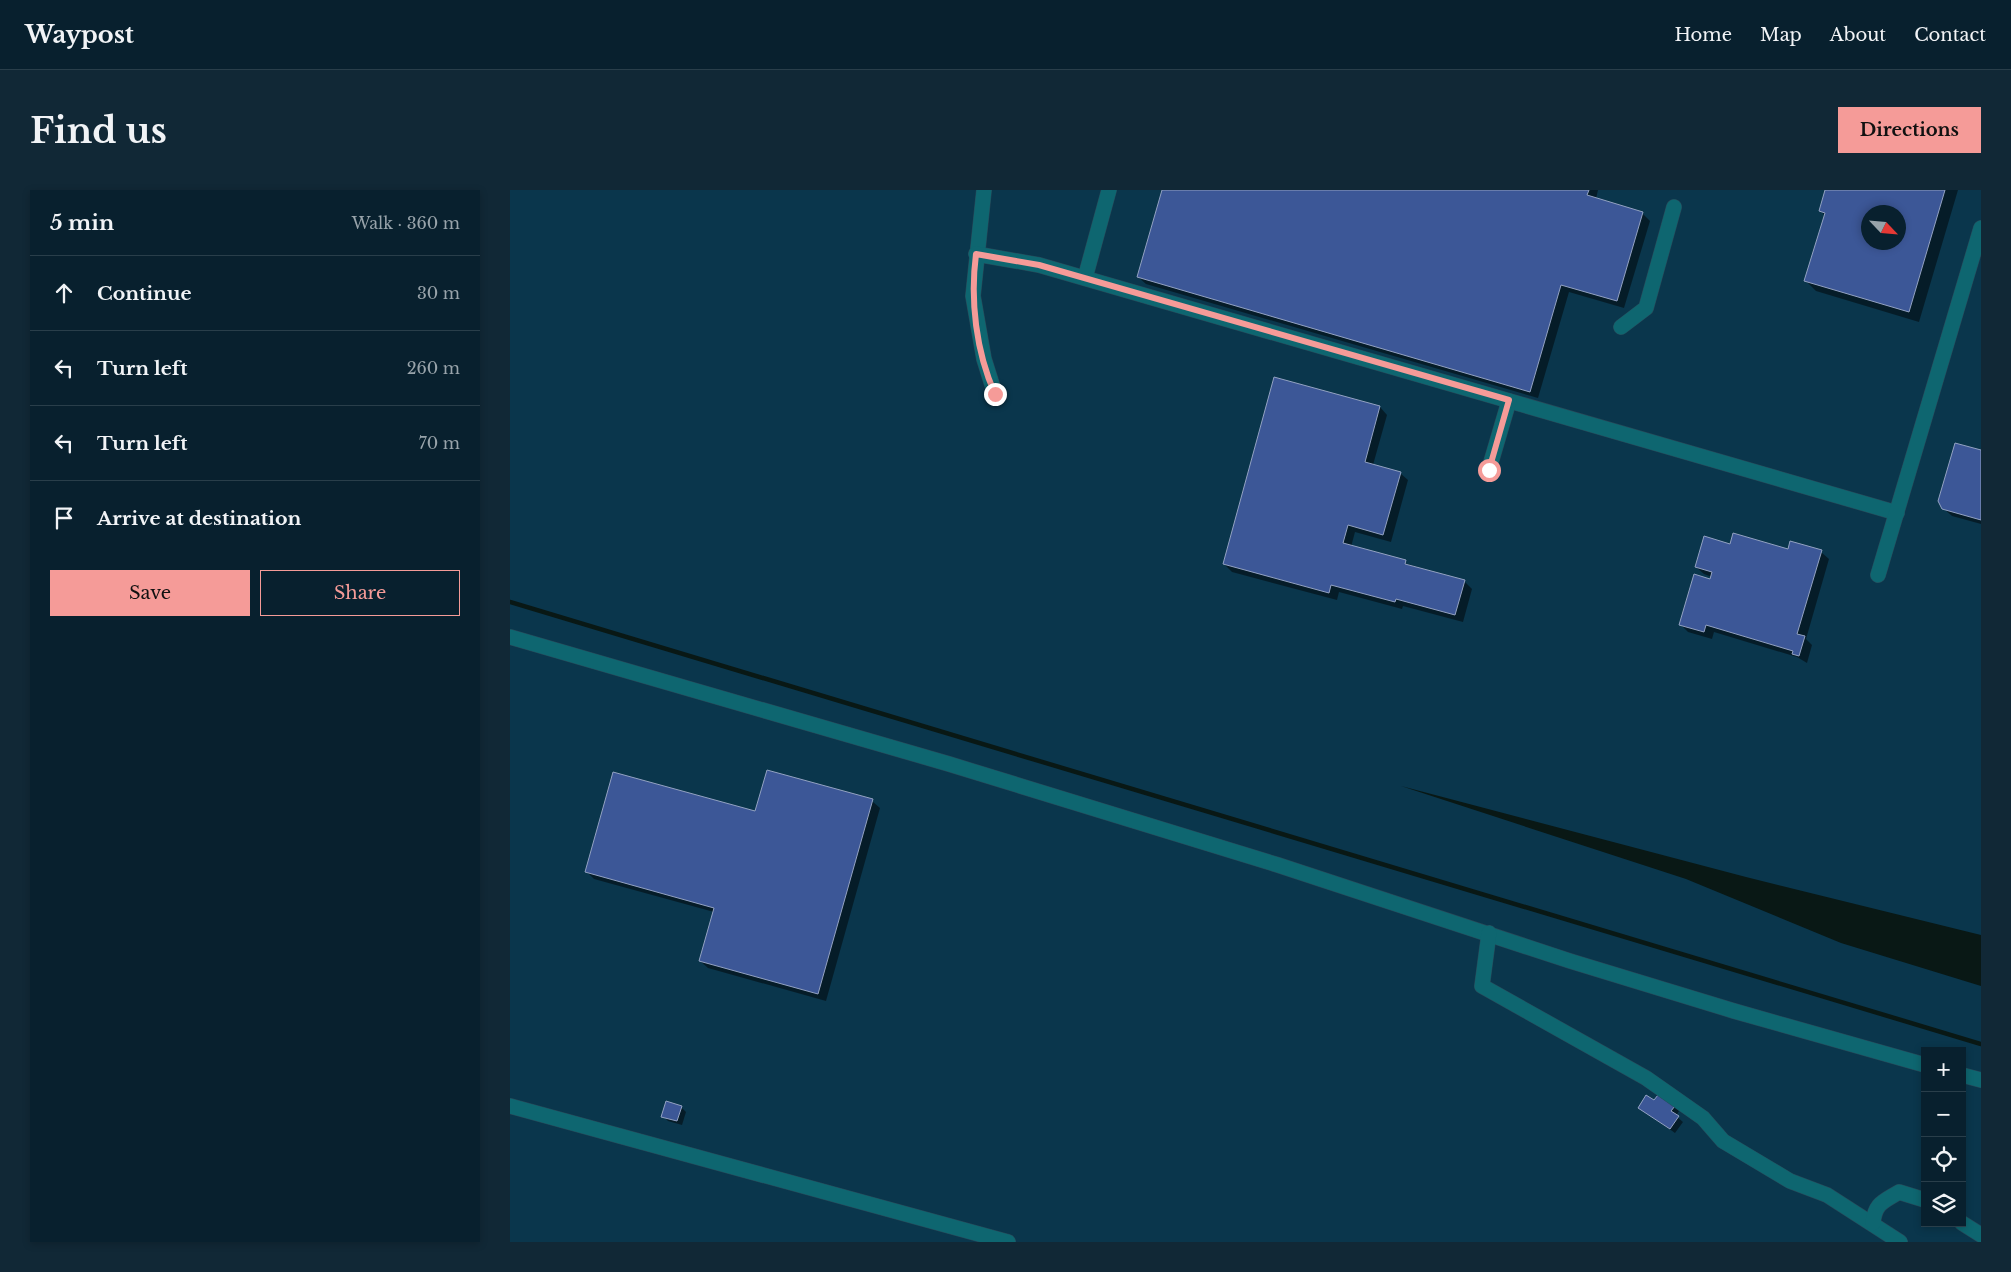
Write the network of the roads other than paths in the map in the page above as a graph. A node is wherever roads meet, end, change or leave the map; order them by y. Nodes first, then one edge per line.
1 (984, 190) edge
2 (1109, 190) edge
3 (1674, 207) dead end
4 (1981, 228) edge
5 (976, 254) junction
6 (1085, 278) junction
7 (1621, 327) dead end
8 (995, 394) dead end
9 (1509, 400) junction
10 (1489, 470) dead end
11 (1897, 513) junction
12 (1878, 575) dead end
13 (510, 636) edge
14 (1488, 933) junction
15 (1921, 1064) edge
16 (1966, 1076) edge
17 (1981, 1080) edge
18 (510, 1106) edge
19 (1921, 1199) edge
20 (1873, 1223) junction
21 (1966, 1226) edge
22 (1981, 1235) edge
23 (1008, 1242) edge
24 (1900, 1242) edge

1 - 5 lane
2 - 6 lane
3 - 7 lane
4 - 11 lane
5 - 6 lane
5 - 8 lane
6 - 9 lane
9 - 10 lane
9 - 11 lane
11 - 12 lane
13 - 14 lane
14 - 15 lane
14 - 20 lane
16 - 17 lane
18 - 23 lane
19 - 20 lane
20 - 24 lane
21 - 22 lane

